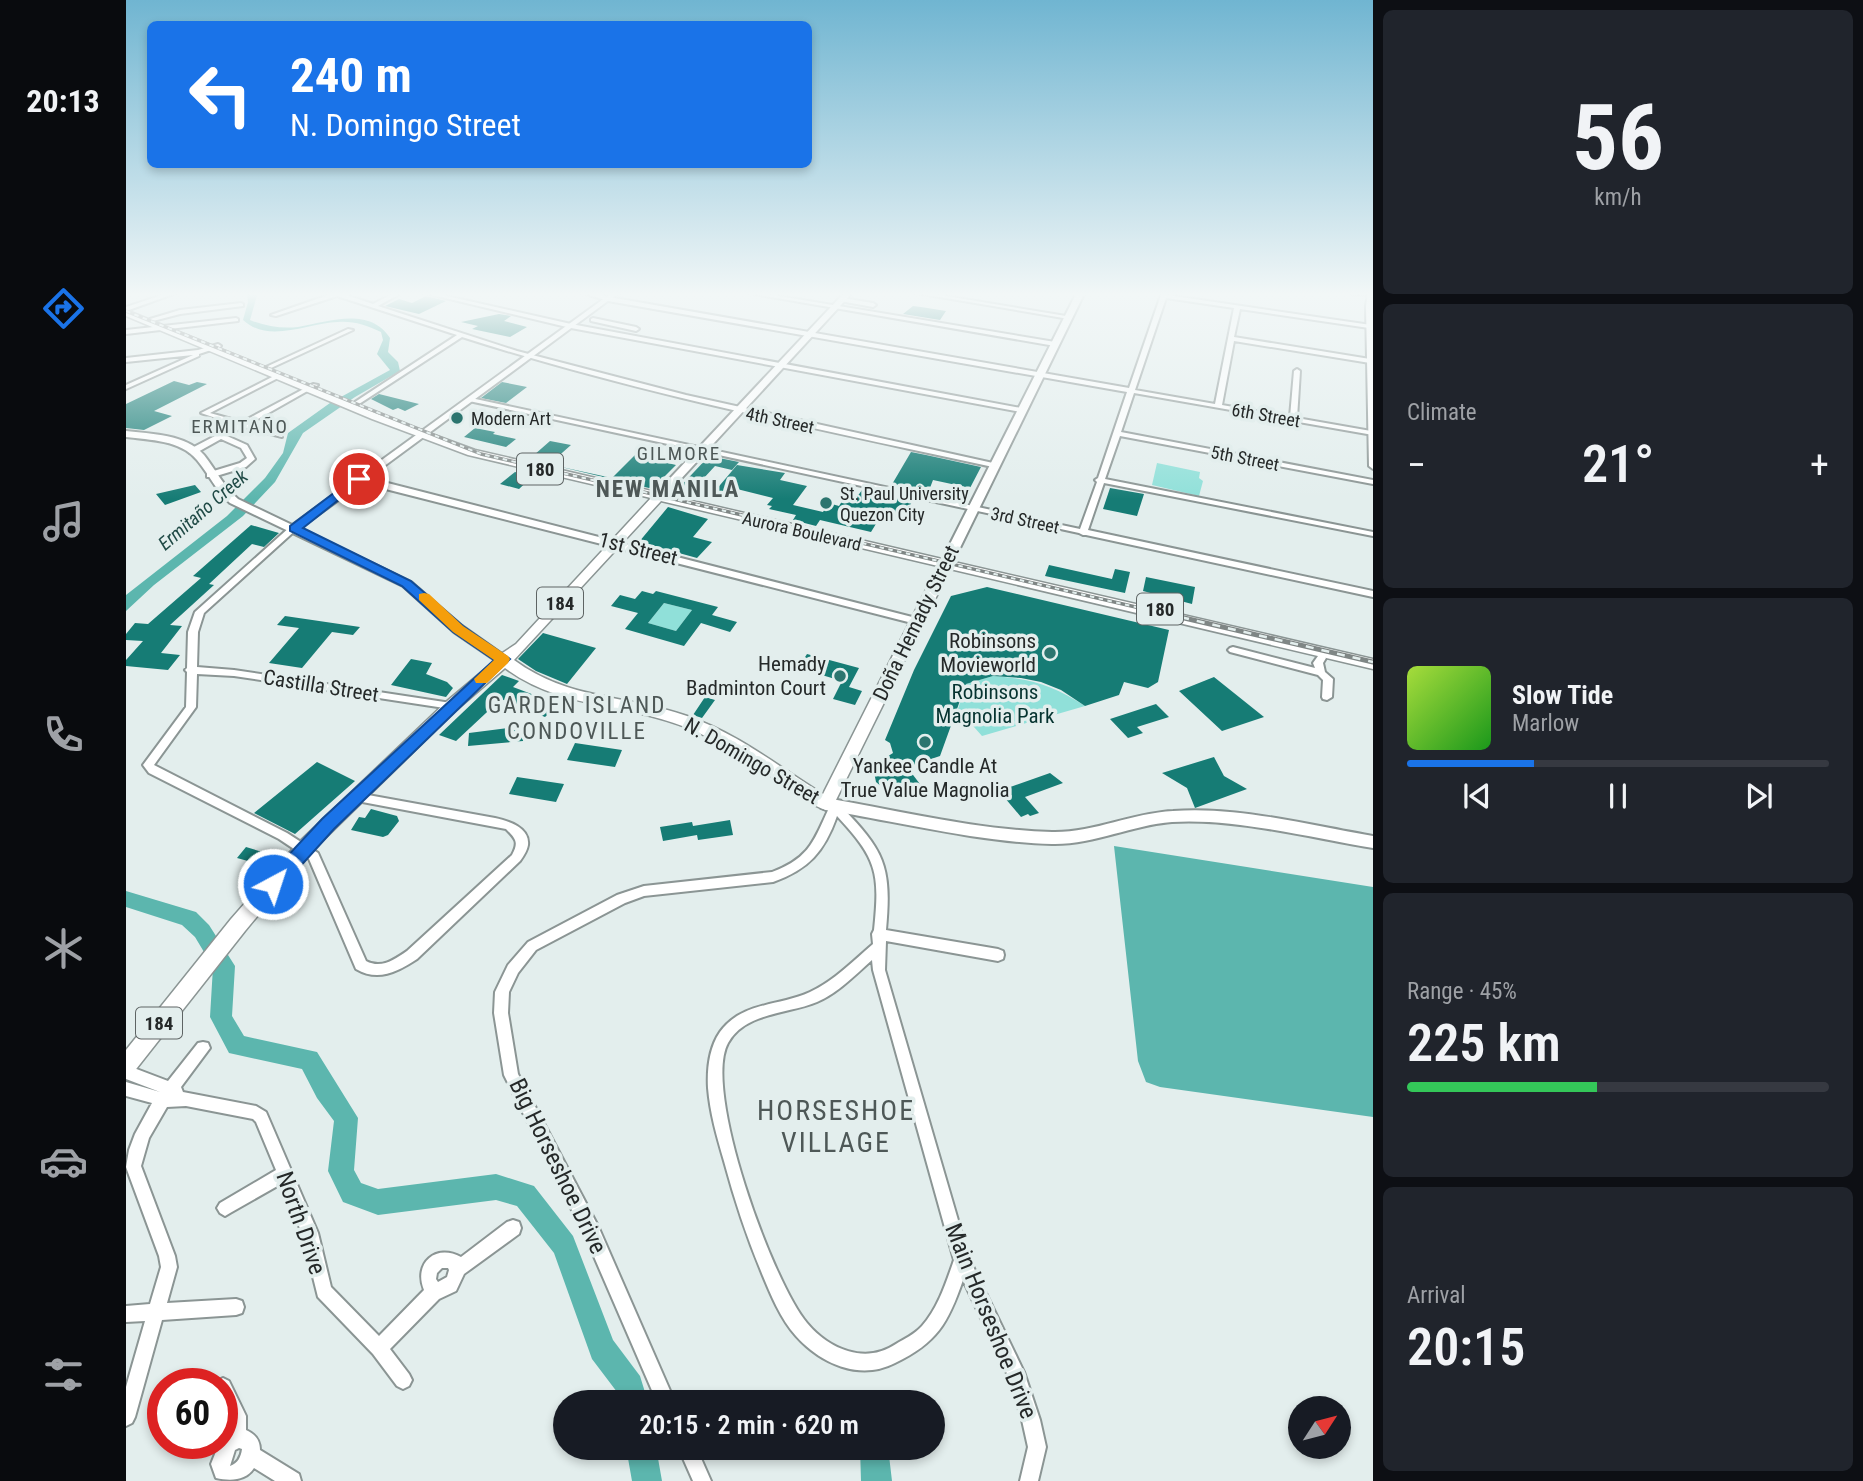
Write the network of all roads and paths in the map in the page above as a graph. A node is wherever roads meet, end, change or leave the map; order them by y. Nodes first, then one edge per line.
1 (182, 361) edge
2 (247, 361) edge
3 (249, 361) edge
4 (282, 361) edge
5 (415, 361) edge
6 (523, 361) edge
7 (549, 361) edge
8 (760, 361) edge
9 (785, 361) edge
10 (965, 361) edge
11 (1046, 361) edge
12 (1142, 361) edge
13 (1228, 361) edge
14 (1370, 361) edge
15 (781, 365) junction
16 (269, 367) junction
17 (1297, 371) dead end
18 (1039, 374) junction
19 (278, 376) junction
20 (126, 387) edge
21 (312, 387) junction
22 (1132, 391) junction
23 (471, 400) junction
24 (346, 401) junction
25 (1218, 407) junction
26 (1372, 408) edge
27 (1021, 410) junction
28 (739, 411) junction
29 (1293, 420) junction
30 (243, 425) junction
31 (425, 433) junction
32 (1116, 433) junction
33 (1371, 433) edge
34 (126, 434) edge
35 (279, 435) dead end
36 (224, 437) junction
37 (1373, 448) edge
38 (703, 449) junction
39 (193, 451) junction
40 (993, 465) junction
41 (1373, 466) edge
42 (210, 475) junction
43 (359, 479) junction
44 (1099, 480) junction
45 (1373, 482) edge
46 (661, 495) junction
47 (972, 509) junction
48 (294, 528) junction
49 (1083, 533) junction
50 (1373, 534) edge
51 (615, 544) junction
52 (946, 562) junction
53 (1373, 594) edge
54 (916, 621) junction
55 (1233, 650) dead end
56 (1373, 658) edge
57 (503, 659) junction
58 (1321, 662) junction
59 (1373, 664) edge
60 (190, 670) junction
61 (1327, 697) dead end
62 (451, 706) junction
63 (357, 797) junction
64 (830, 806) junction
65 (1373, 842) edge
66 (303, 849) junction
67 (878, 941) junction
68 (998, 955) dead end
69 (203, 1048) dead end
70 (126, 1066) edge
71 (126, 1072) edge
72 (126, 1089) edge
73 (169, 1094) junction
74 (285, 1172) junction
75 (225, 1208) dead end
76 (513, 1228) dead end
77 (962, 1260) junction
78 (457, 1270) junction
79 (435, 1291) junction
80 (236, 1307) dead end
81 (156, 1311) junction
82 (126, 1314) edge
83 (379, 1348) junction
84 (403, 1380) dead end
85 (661, 1390) edge
86 (126, 1417) edge
87 (238, 1439) edge
88 (251, 1455) junction
89 (222, 1459) edge
90 (693, 1460) edge
91 (228, 1478) edge
92 (292, 1481) edge
93 (702, 1481) edge
94 (1029, 1481) edge

1 - 20 street
2 - 19 main road, Aurora Boulevard / 180
3 - 16 main road, Aurora Boulevard / 180
4 - 16 street
5 - 24 street
6 - 23 street
7 - 28 street, 4th Street
8 - 15 street
9 - 15 main road
10 - 18 street, 6th Street
11 - 18 main road, Doña Hemady Street
12 - 22 street
13 - 25 street
14 - 26 street
15 - 27 street
15 - 28 main road
16 - 21 main road, Aurora Boulevard / 180
17 - 29 street
18 - 22 street, 6th Street
18 - 27 main road, Doña Hemady Street
19 - 21 main road, Aurora Boulevard / 180
19 - 30 street
21 - 24 main road, Aurora Boulevard / 180
21 - 30 street
22 - 25 street, 6th Street
22 - 32 street
23 - 31 street
23 - 38 street, 3rd Street
24 - 31 main road, Aurora Boulevard / 180
25 - 29 street, 6th Street
26 - 33 street
27 - 40 main road, Doña Hemady Street
28 - 38 main road
28 - 40 street, 4th Street
29 - 33 street, 6th Street
30 - 35 street
30 - 36 street
31 - 43 street
31 - 46 main road, Aurora Boulevard / 180
32 - 44 street
32 - 45 street, 5th Street
33 - 37 street
34 - 39 main road
36 - 39 street
36 - 42 street
37 - 41 street
38 - 46 main road
38 - 47 street, 3rd Street
39 - 42 main road, N. Domingo Street
40 - 47 main road, Doña Hemady Street
42 - 48 main road, N. Domingo Street
43 - 48 street
43 - 51 street, 1st Street
44 - 49 street
44 - 50 street
46 - 51 main road, 184
46 - 52 main road, Aurora Boulevard / 180
47 - 49 street, 3rd Street
47 - 52 main road, Doña Hemady Street
48 - 57 main road, N. Domingo Street
48 - 60 street
49 - 53 street, 3rd Street
51 - 54 street, 1st Street
51 - 57 main road, 184
52 - 54 main road, Doña Hemady Street
52 - 56 main road, Aurora Boulevard / 180
52 - 58 main road, Aurora Boulevard / 180
54 - 64 main road, Doña Hemady Street
55 - 58 street
57 - 62 main road, 184
57 - 64 main road, N. Domingo Street
58 - 59 main road, Aurora Boulevard / 180
58 - 61 street
60 - 62 street, Castilla Street
60 - 66 street
62 - 63 main road, 184
63 - 66 main road, 184
63 - 66 street
64 - 65 main road, N. Domingo Street
64 - 67 street, Main Horseshoe Drive
64 - 85 street, Big Horseshoe Drive
66 - 70 main road, 184
67 - 68 street
67 - 77 street, Main Horseshoe Drive
67 - 77 street
69 - 73 street
71 - 73 street, North Drive
72 - 73 street, North Drive
73 - 74 street, North Drive
73 - 81 street
74 - 75 street
74 - 83 street, North Drive
76 - 78 street
77 - 94 street, Main Horseshoe Drive
78 - 79 street
78 - 79 street
79 - 83 street
80 - 81 street
81 - 82 street
81 - 86 street
83 - 84 street, North Drive
87 - 88 street
88 - 91 street
88 - 92 street
89 - 91 street
90 - 93 street

